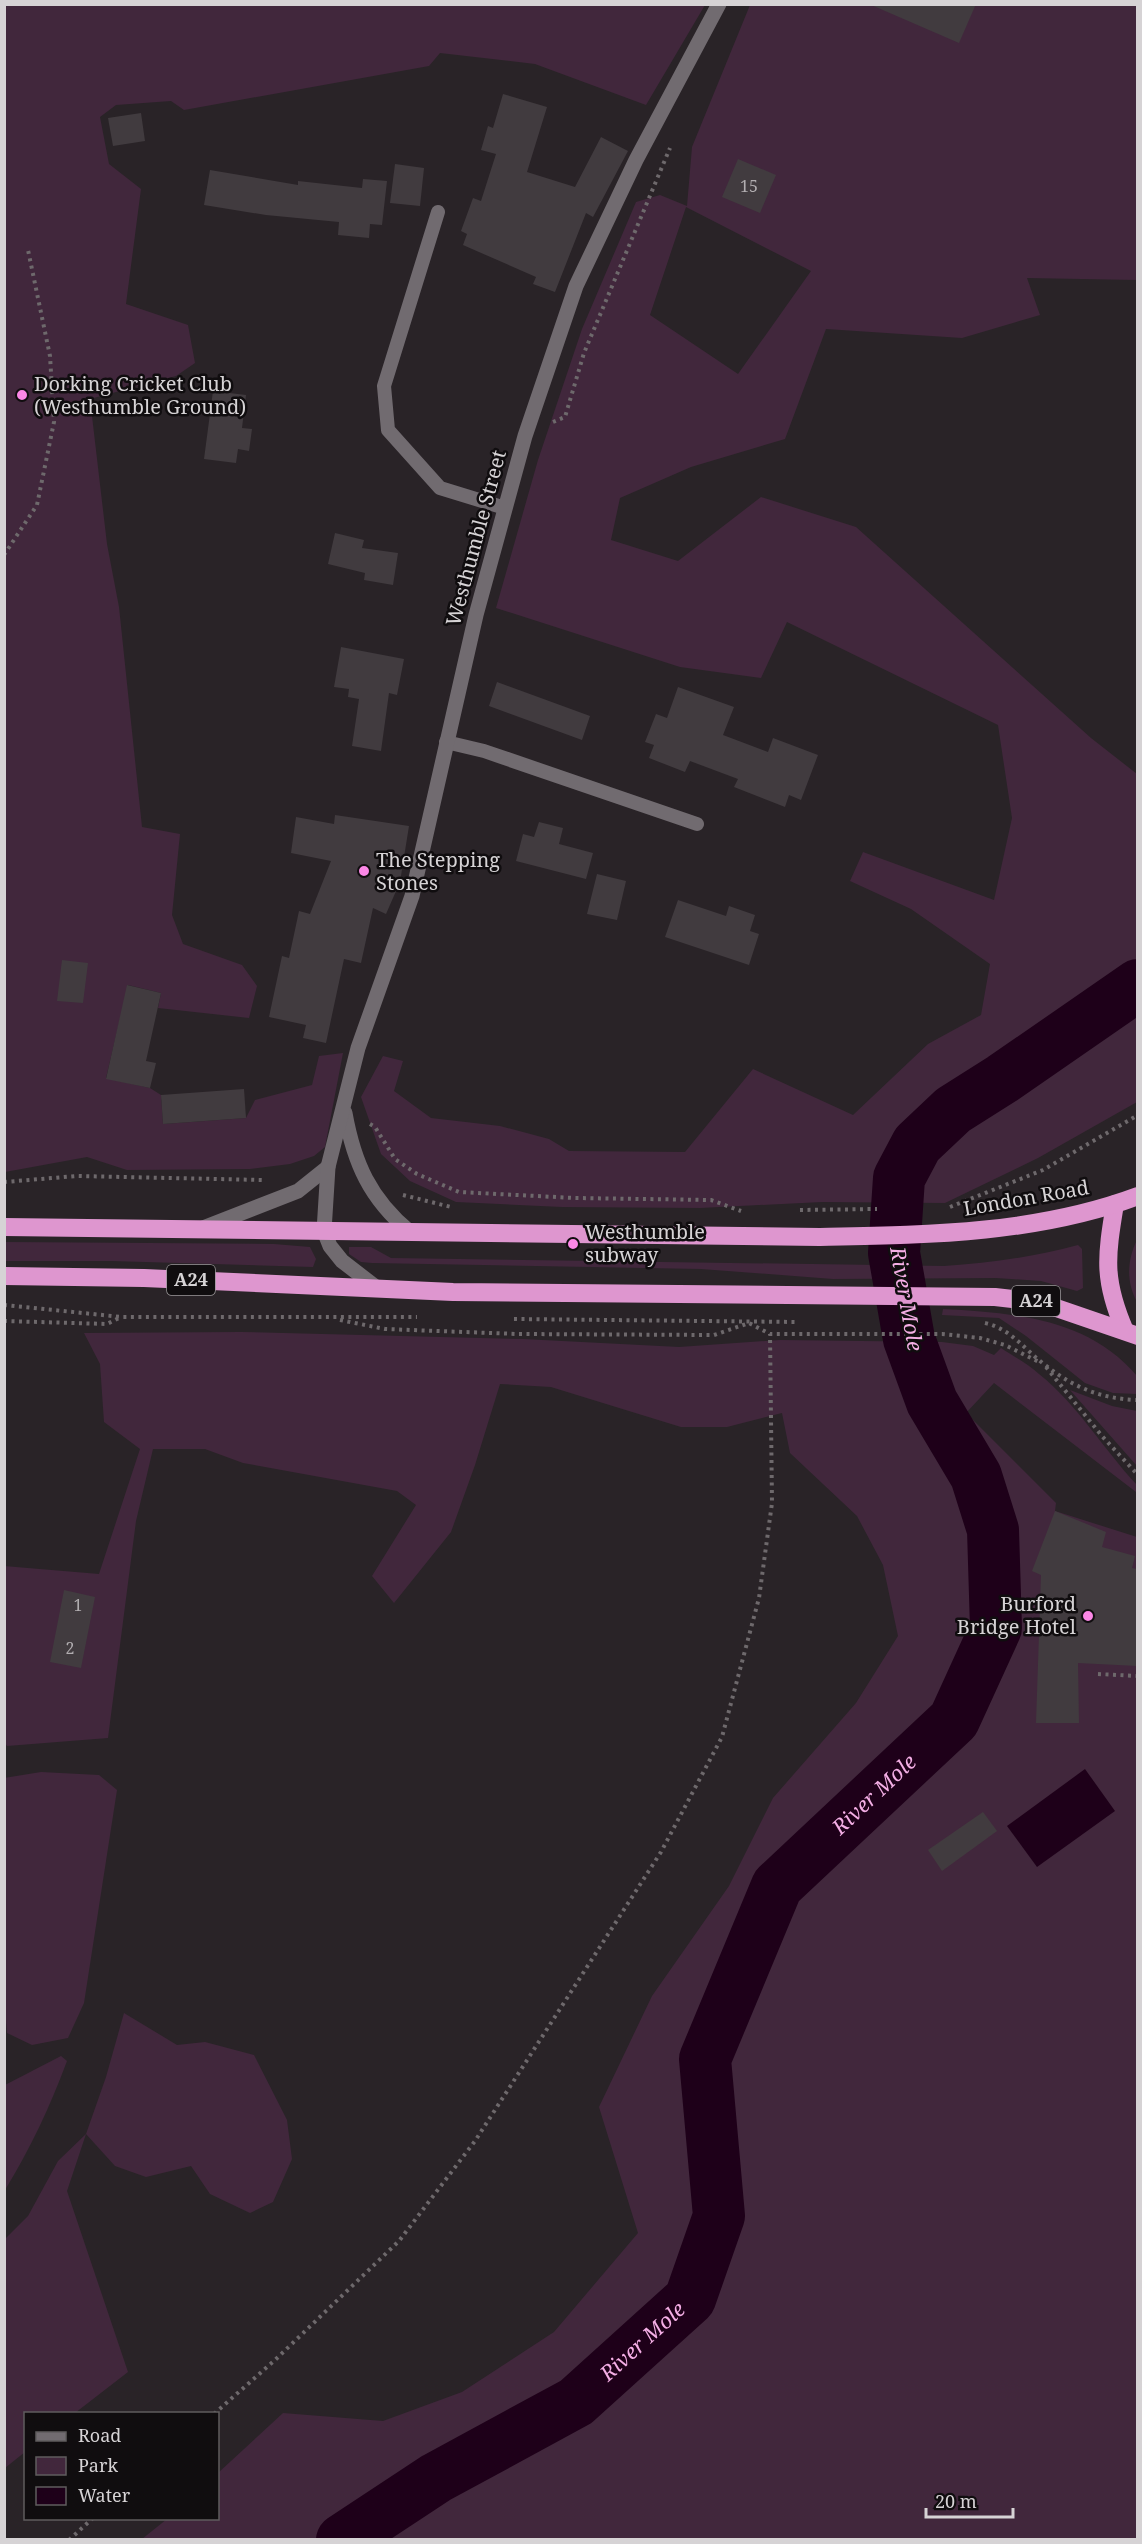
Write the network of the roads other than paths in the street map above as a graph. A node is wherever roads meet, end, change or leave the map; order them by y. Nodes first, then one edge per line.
1 (719, 4) edge
2 (438, 212) dead end
3 (505, 508) junction
4 (446, 742) junction
5 (697, 824) dead end
6 (344, 1107) junction
7 (328, 1167) junction
8 (1137, 1196) edge
9 (1115, 1204) junction
10 (4, 1227) edge
11 (203, 1228) junction
12 (324, 1231) junction
13 (410, 1232) junction
14 (4, 1276) edge
15 (377, 1288) junction
16 (1131, 1333) edge

1 - 3 street, Westhumble Street
2 - 3 lane
3 - 4 street, Westhumble Street
4 - 5 lane
4 - 6 street, Westhumble Street
6 - 7 street, Westhumble Street
6 - 13 street, Westhumble Street
7 - 11 street
7 - 12 street, Westhumble Street
8 - 9 highway, London Road
9 - 13 highway, London Road
9 - 16 highway
10 - 11 highway, London Road
11 - 12 highway, London Road
12 - 13 highway, London Road
12 - 15 street
14 - 15 highway, A24
15 - 16 highway, A24

